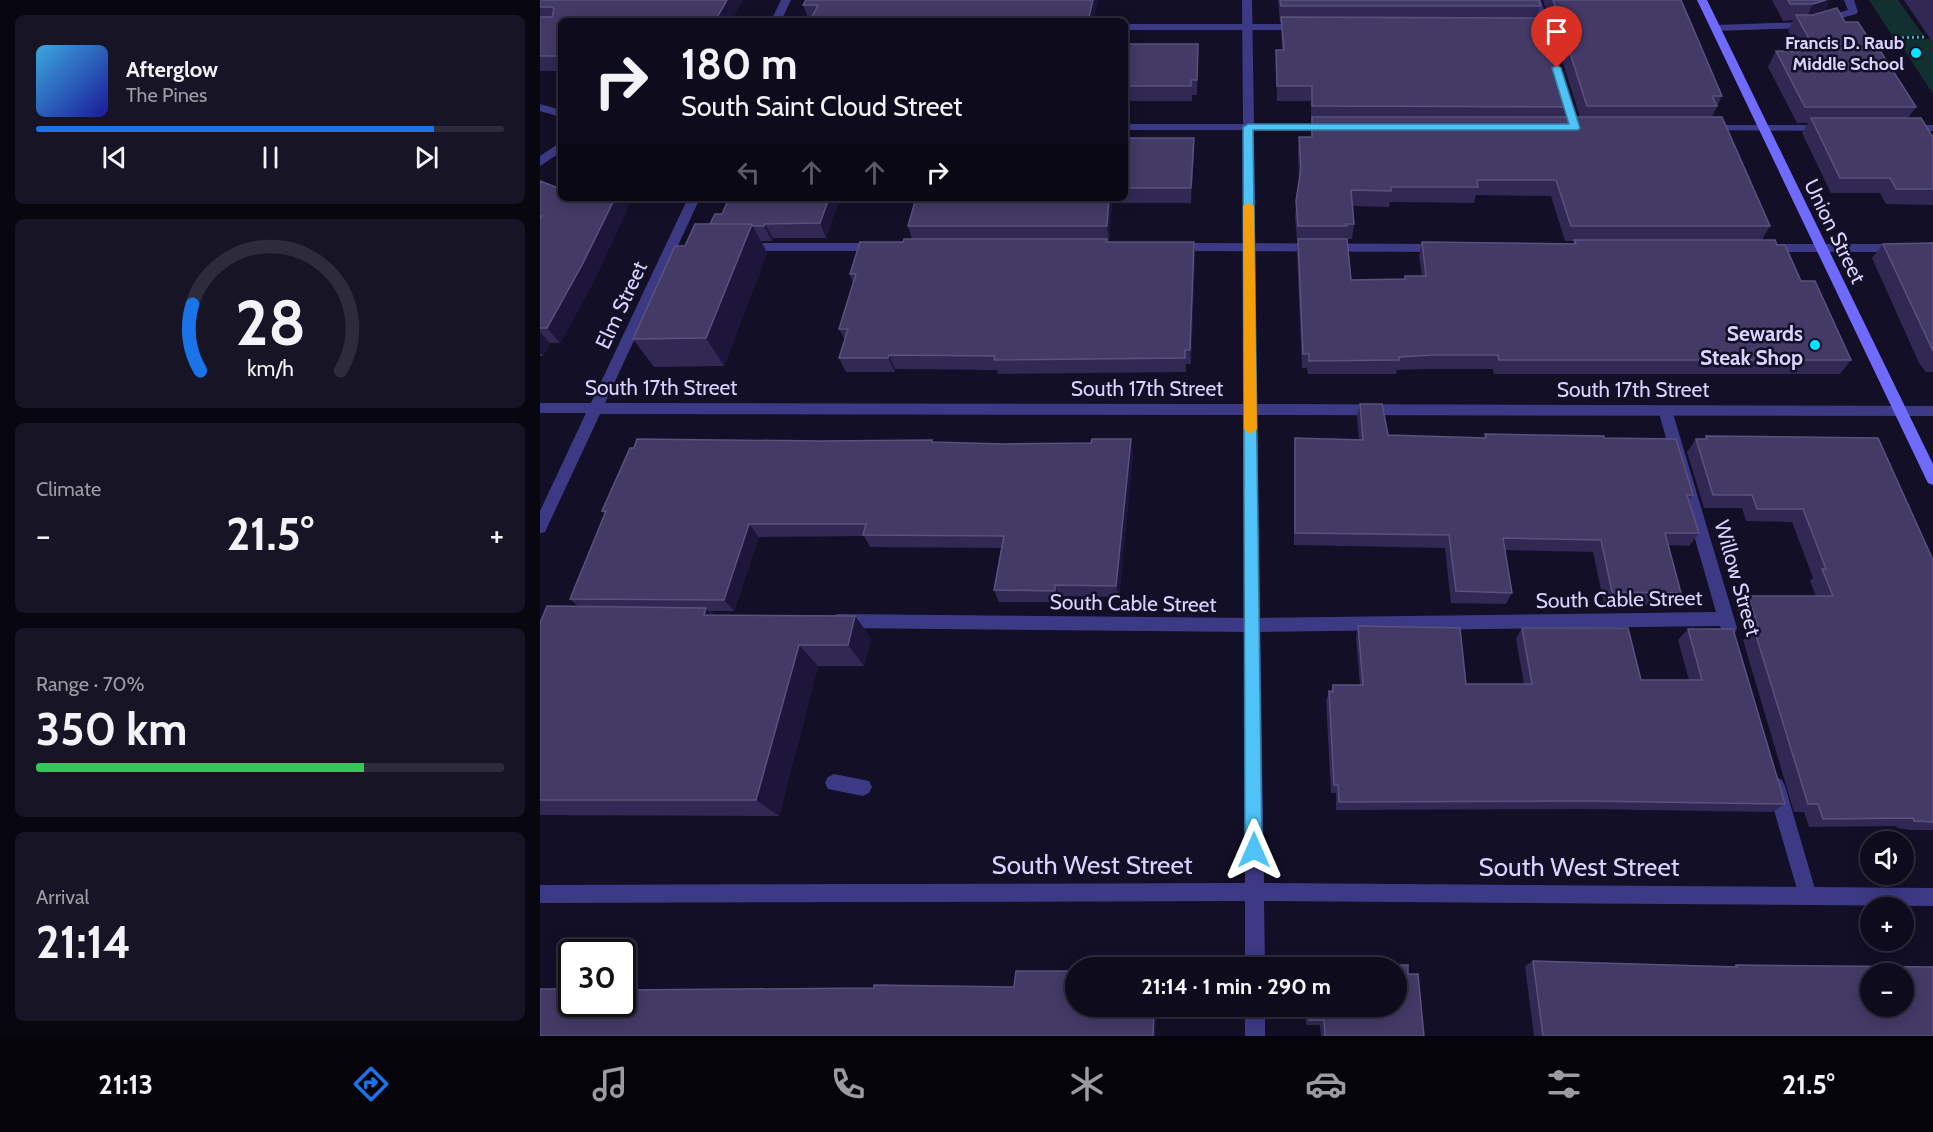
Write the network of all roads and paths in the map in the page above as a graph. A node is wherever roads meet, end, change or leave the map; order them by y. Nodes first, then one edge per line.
1 (786, 0) edge
2 (1247, 0) edge
3 (1536, 0) edge
4 (1702, 0) edge
5 (1849, 0) edge
6 (778, 18) edge
7 (1128, 27) edge
8 (1247, 27) junction
9 (1318, 27) edge
10 (1533, 28) edge
11 (1544, 28) junction
12 (1716, 28) junction
13 (1926, 37) dead end
14 (1892, 38) dead end
15 (1551, 50) edge
16 (1561, 83) edge
17 (540, 107) edge
18 (558, 113) edge
19 (1128, 127) edge
20 (1248, 127) junction
21 (1341, 127) edge
22 (1575, 128) edge
23 (1694, 128) edge
24 (1763, 128) junction
25 (1841, 128) edge
26 (1898, 128) edge
27 (1933, 128) edge
28 (558, 148) edge
29 (540, 162) edge
30 (693, 201) edge
31 (727, 247) edge
32 (886, 247) edge
33 (1167, 247) edge
34 (1249, 247) junction
35 (1452, 248) edge
36 (1750, 248) edge
37 (1822, 248) junction
38 (1933, 248) edge
39 (540, 408) edge
40 (596, 408) junction
41 (1250, 410) junction
42 (1665, 410) junction
43 (1900, 411) junction
44 (1933, 411) edge
45 (1933, 479) edge
46 (540, 527) edge
47 (1726, 619) junction
48 (825, 621) edge
49 (1252, 625) junction
50 (1733, 641) edge
51 (1772, 774) edge
52 (834, 783) dead end
53 (863, 787) dead end
54 (1254, 892) junction
55 (540, 894) edge
56 (1808, 896) junction
57 (1933, 897) edge
58 (1254, 957) edge
59 (1255, 1017) edge
60 (1255, 1036) edge

1 - 6 street
2 - 8 street
3 - 11 street
4 - 12 street, Union Street
5 - 12 street
7 - 8 street
8 - 9 street
8 - 20 street
10 - 11 street
11 - 15 street
12 - 24 street, Union Street
13 - 14 path
16 - 22 street
17 - 18 street
19 - 20 street
20 - 21 street
20 - 34 street
23 - 24 street
24 - 25 street
24 - 37 street, Union Street
26 - 27 street
28 - 29 street
30 - 40 street, Elm Street
31 - 32 street
33 - 34 street
34 - 35 street
34 - 41 street
36 - 37 street
37 - 38 street
37 - 43 street, Union Street
39 - 40 street, South 17th Street
40 - 41 street, South 17th Street
40 - 46 street, Elm Street
41 - 42 street, South 17th Street
41 - 49 street
42 - 43 street, South 17th Street
42 - 47 street, Willow Street
43 - 44 street, South 17th Street
43 - 45 street, Union Street
47 - 49 street, South Cable Street
47 - 50 street, Willow Street
48 - 49 street, South Cable Street
49 - 54 street
51 - 56 street
52 - 53 street
54 - 55 street, South West Street
54 - 56 street, South West Street
54 - 58 street
56 - 57 street, South West Street
59 - 60 street

